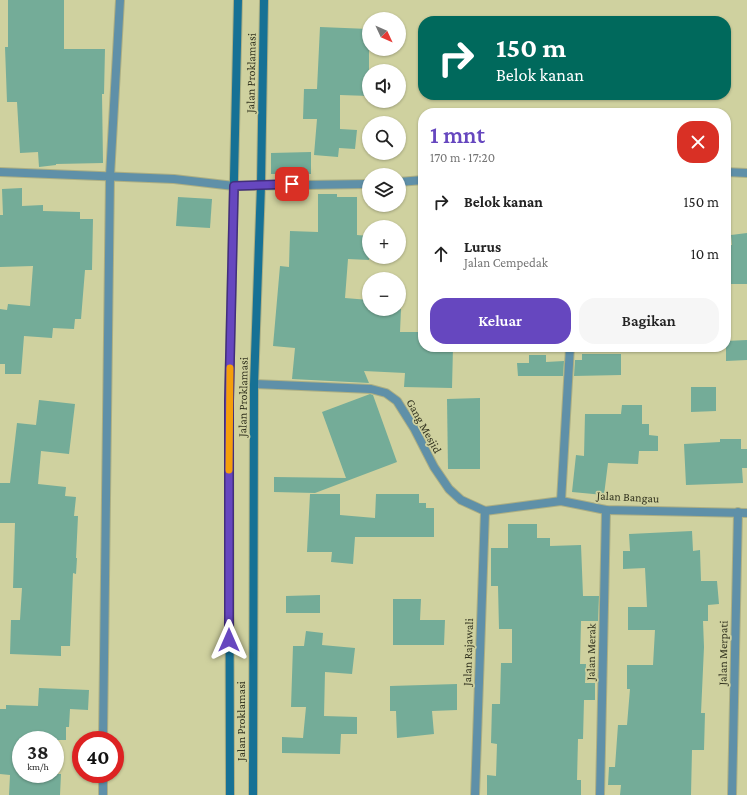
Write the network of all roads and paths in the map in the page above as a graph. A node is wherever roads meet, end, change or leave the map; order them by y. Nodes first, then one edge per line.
1 (120, 0) edge
2 (238, 0) edge
3 (264, 0) edge
4 (0, 172) edge
5 (731, 172) edge
6 (747, 173) edge
7 (110, 176) junction
8 (418, 180) edge
9 (406, 181) edge
10 (362, 184) edge
11 (260, 185) junction
12 (234, 186) junction
13 (570, 352) edge
14 (254, 385) junction
15 (561, 501) junction
16 (606, 510) junction
17 (485, 511) junction
18 (738, 512) junction
19 (747, 513) edge
20 (103, 731) edge
21 (103, 783) edge
22 (103, 795) edge
23 (230, 795) edge
24 (253, 795) edge
25 (475, 795) edge
26 (600, 795) edge
27 (732, 795) edge

1 - 7 street
2 - 12 street, Jalan Proklamasi
3 - 11 street, Jalan Proklamasi
4 - 7 street
5 - 6 street
7 - 12 street
7 - 20 street
8 - 9 street
10 - 11 street
11 - 12 street
11 - 14 street, Jalan Proklamasi
12 - 23 street, Jalan Proklamasi
13 - 15 street
14 - 17 street, Gang Mesjid
14 - 24 street, Jalan Proklamasi
15 - 16 street, Jalan Bangau
15 - 17 street, Jalan Bangau
16 - 18 street, Jalan Bangau
16 - 26 street, Jalan Merak
17 - 25 street, Jalan Rajawali
18 - 19 street, Jalan Bangau
18 - 27 street, Jalan Merpati
21 - 22 street

